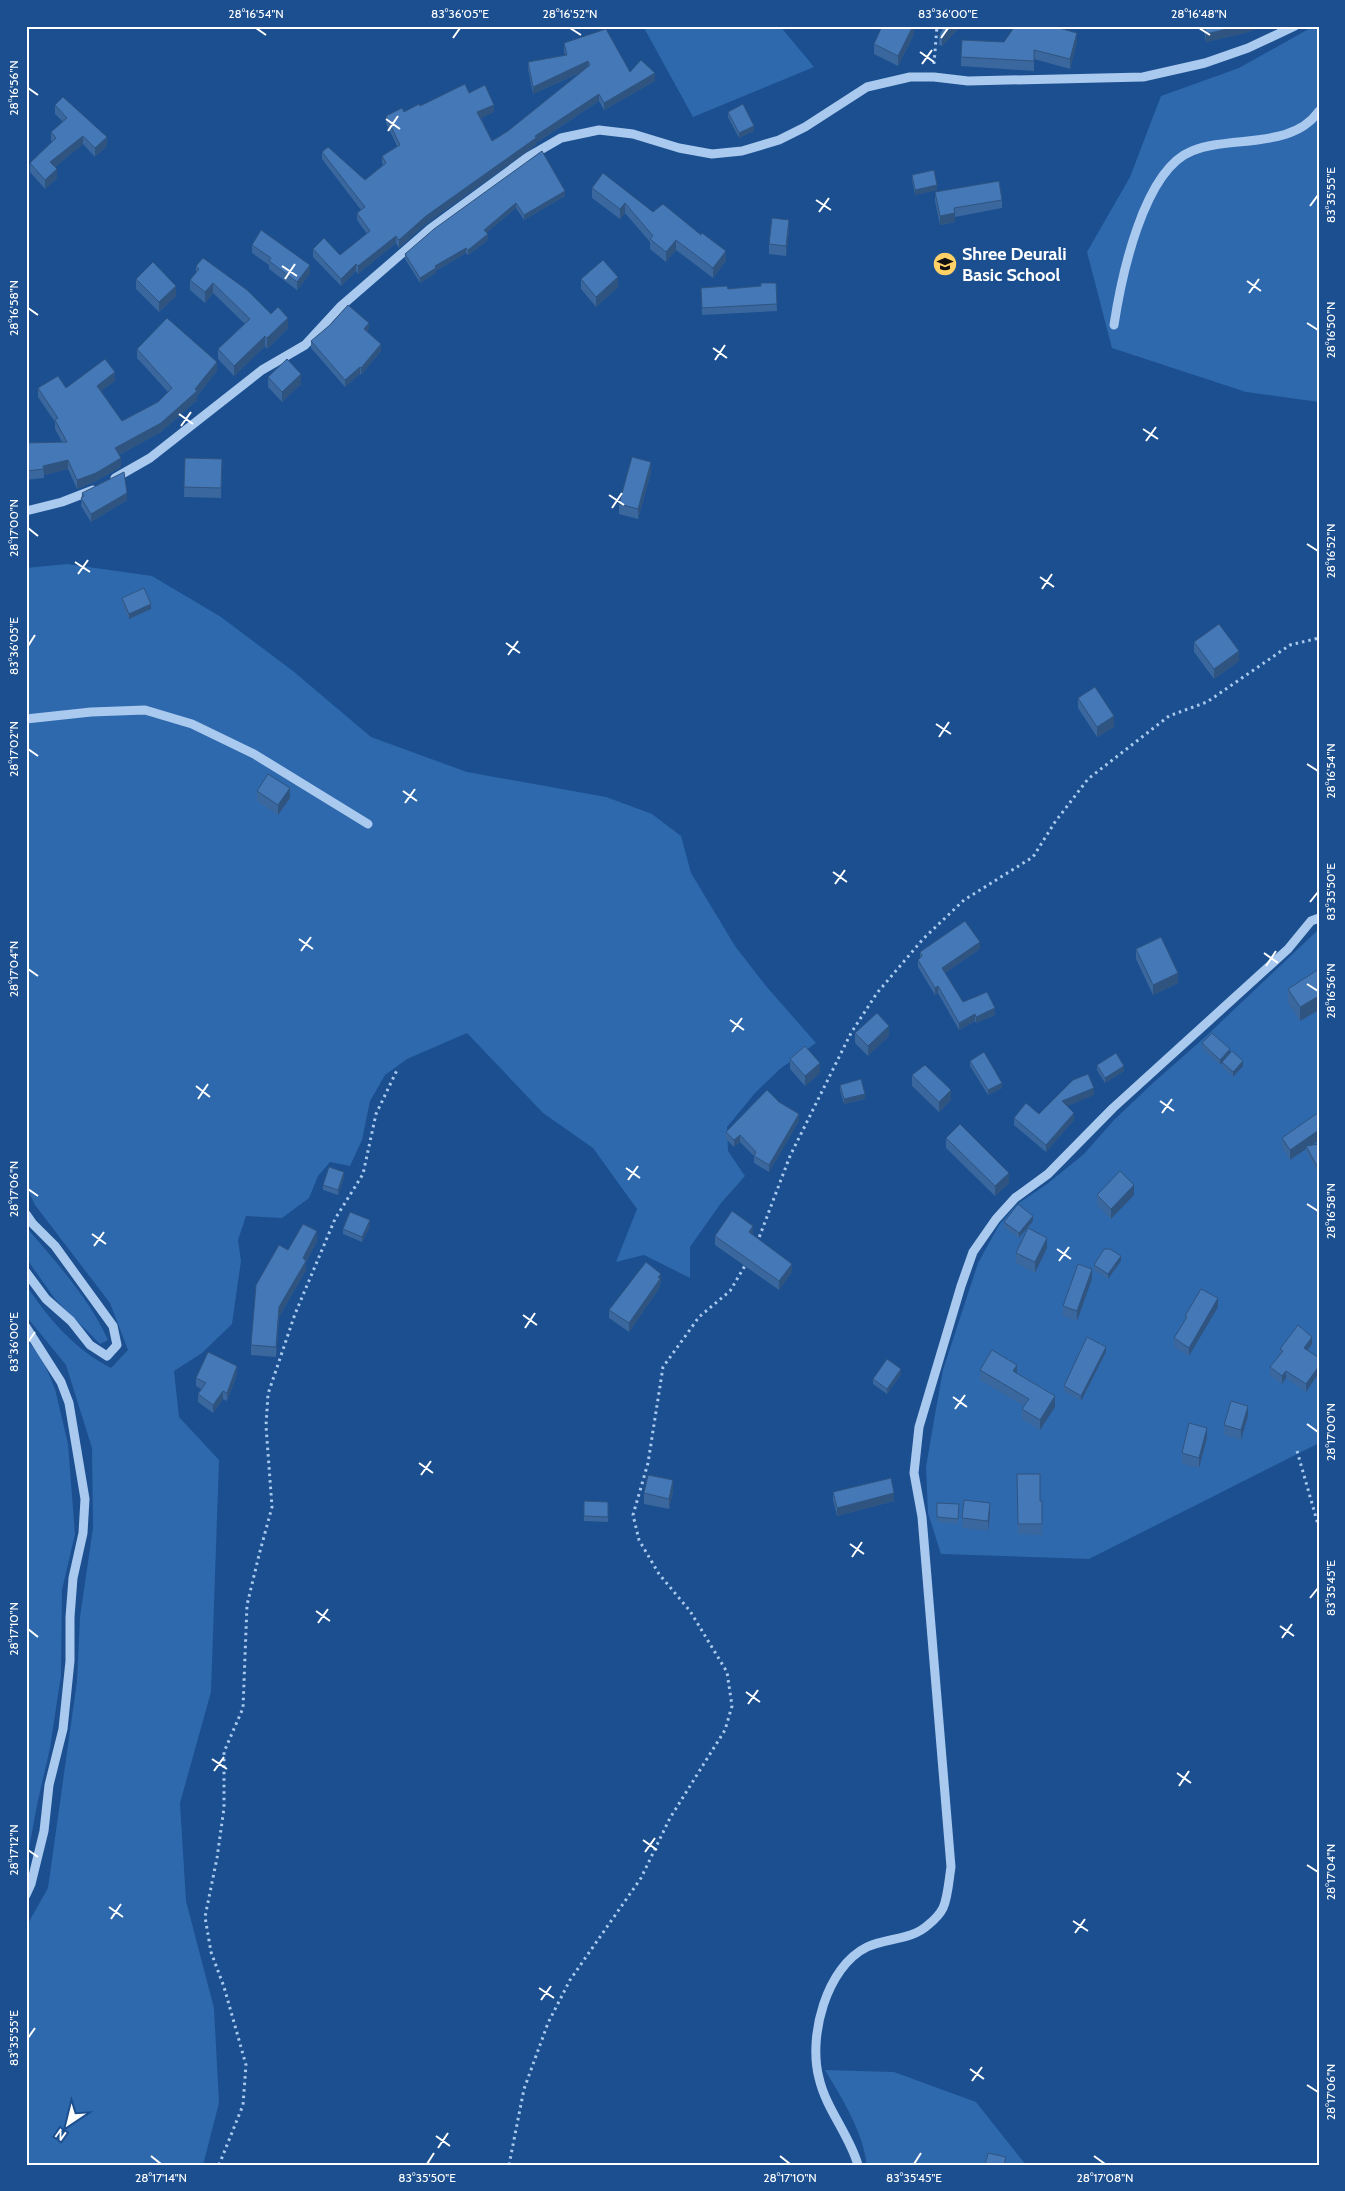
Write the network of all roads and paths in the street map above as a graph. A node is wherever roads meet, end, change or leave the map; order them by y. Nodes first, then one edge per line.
1 (937, 26) edge
2 (1295, 26) edge
3 (934, 77) junction
4 (1319, 112) edge
5 (1114, 326) dead end
6 (26, 510) edge
7 (1319, 638) edge
8 (26, 719) edge
9 (368, 824) dead end
10 (1319, 918) edge
11 (398, 1068) dead end
12 (26, 1214) edge
13 (754, 1252) edge
14 (750, 1259) edge
15 (26, 1272) edge
16 (26, 1327) edge
17 (1297, 1452) dead end
18 (1319, 1528) edge
19 (26, 1895) edge
20 (219, 2165) edge
21 (509, 2165) edge
22 (858, 2165) edge

1 - 3 path
2 - 3 street
3 - 6 street
4 - 5 street
7 - 13 path
8 - 9 street
10 - 22 street
11 - 20 path
12 - 15 street
14 - 21 path
16 - 19 street
17 - 18 path

